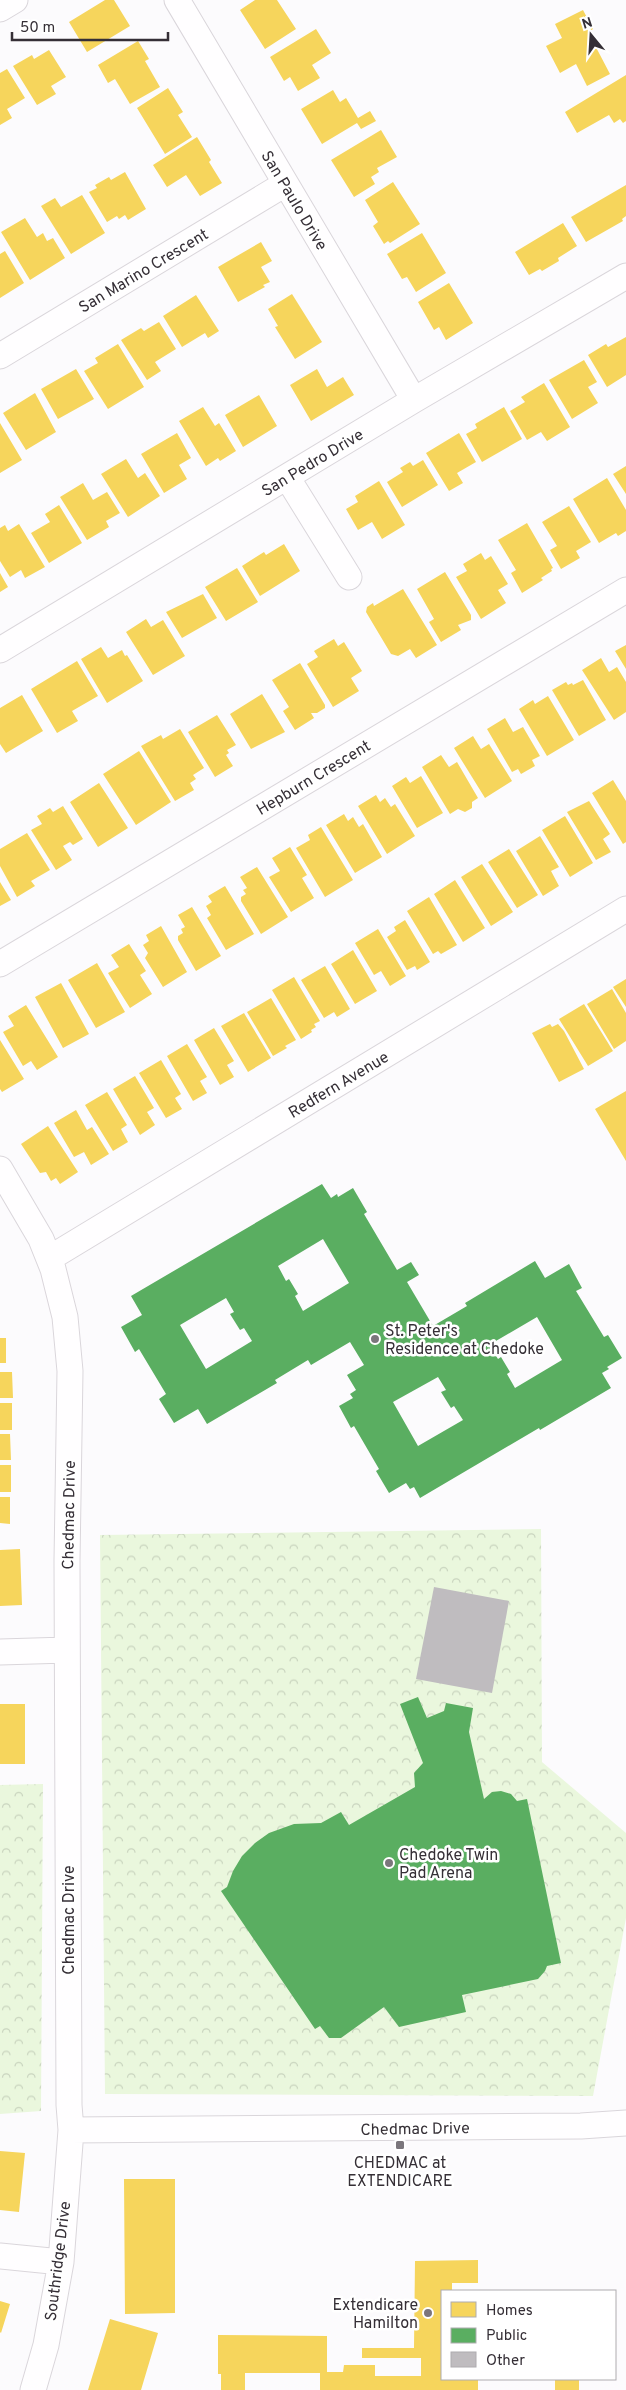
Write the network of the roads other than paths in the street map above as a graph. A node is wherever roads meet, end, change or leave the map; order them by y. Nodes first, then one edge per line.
1 (15, 0) edge
2 (177, 0) edge
3 (0, 9) edge
4 (285, 184) junction
5 (626, 276) edge
6 (0, 356) edge
7 (414, 400) junction
8 (287, 477) junction
9 (349, 577) dead end
10 (626, 590) edge
11 (0, 650) edge
12 (626, 909) edge
13 (0, 964) edge
14 (0, 1169) edge
15 (50, 1258) junction
16 (67, 1650) junction
17 (0, 1652) edge
18 (626, 2123) edge
19 (71, 2130) junction
20 (0, 2256) edge
21 (61, 2262) junction
22 (33, 2390) edge

1 - 3 street
2 - 4 street, San Paulo Drive
4 - 6 street, San Marino Crescent
4 - 7 street, San Paulo Drive
5 - 7 street, San Pedro Drive
7 - 8 street, San Pedro Drive
8 - 9 street
8 - 11 street, San Pedro Drive
10 - 13 street, Hepburn Crescent
12 - 15 street, Redfern Avenue
14 - 15 street, Chedmac Drive
15 - 16 street, Chedmac Drive
16 - 17 street
16 - 19 street, Chedmac Drive
18 - 19 street, Chedmac Drive
19 - 21 street, Southridge Drive
20 - 21 street
21 - 22 street, Southridge Drive

